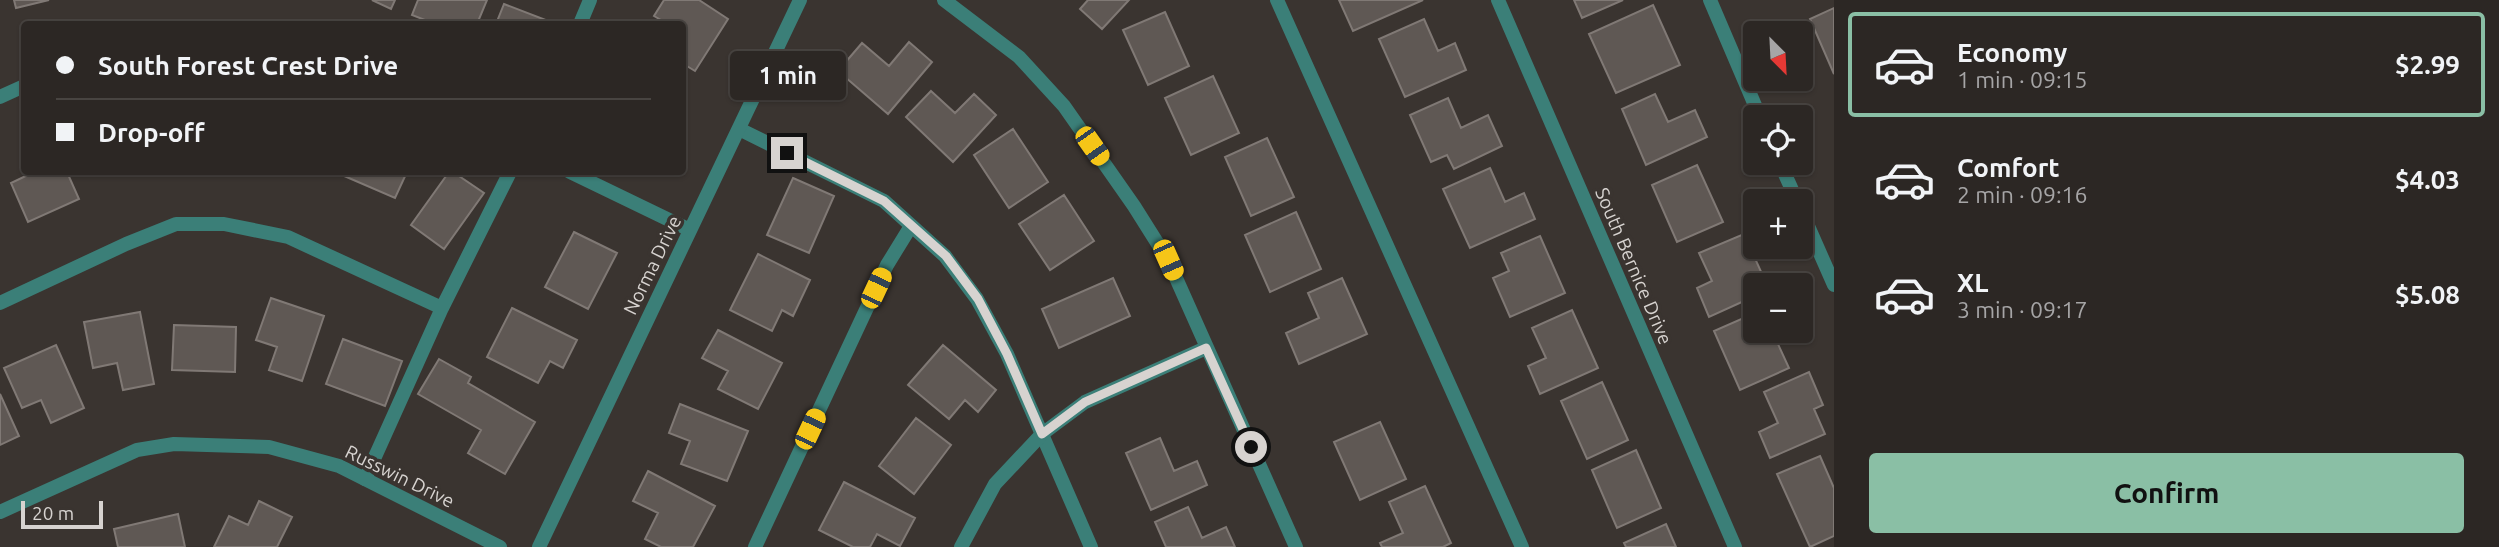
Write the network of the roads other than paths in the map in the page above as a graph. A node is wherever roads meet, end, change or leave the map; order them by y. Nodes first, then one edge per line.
1 (590, 0) edge
2 (800, 0) edge
3 (944, 0) edge
4 (1277, 0) edge
5 (1498, 0) edge
6 (1710, 0) edge
7 (581, 21) edge
8 (21, 87) edge
9 (0, 97) edge
10 (1755, 105) edge
11 (738, 129) junction
12 (508, 175) edge
13 (575, 175) edge
14 (911, 226) junction
15 (690, 230) junction
16 (1813, 237) edge
17 (1834, 285) edge
18 (0, 303) edge
19 (442, 308) junction
20 (1206, 348) junction
21 (1042, 434) junction
22 (365, 479) junction
23 (0, 512) edge
24 (500, 547) edge
25 (539, 547) edge
26 (755, 547) edge
27 (961, 547) edge
28 (1091, 547) edge
29 (1296, 547) edge
30 (1522, 547) edge
31 (1735, 547) edge

1 - 7 street
2 - 11 street, Norma Drive
3 - 20 street
4 - 30 street
5 - 31 street, South Bernice Drive
6 - 10 street
8 - 9 street
11 - 14 street
11 - 15 street, Norma Drive
12 - 19 street
13 - 15 street
14 - 21 street
14 - 26 street
15 - 25 street, Norma Drive
16 - 17 street
18 - 19 street
19 - 22 street
20 - 21 street
20 - 29 street
21 - 27 street
21 - 28 street
22 - 23 street, Russwin Drive
22 - 24 street, Russwin Drive

